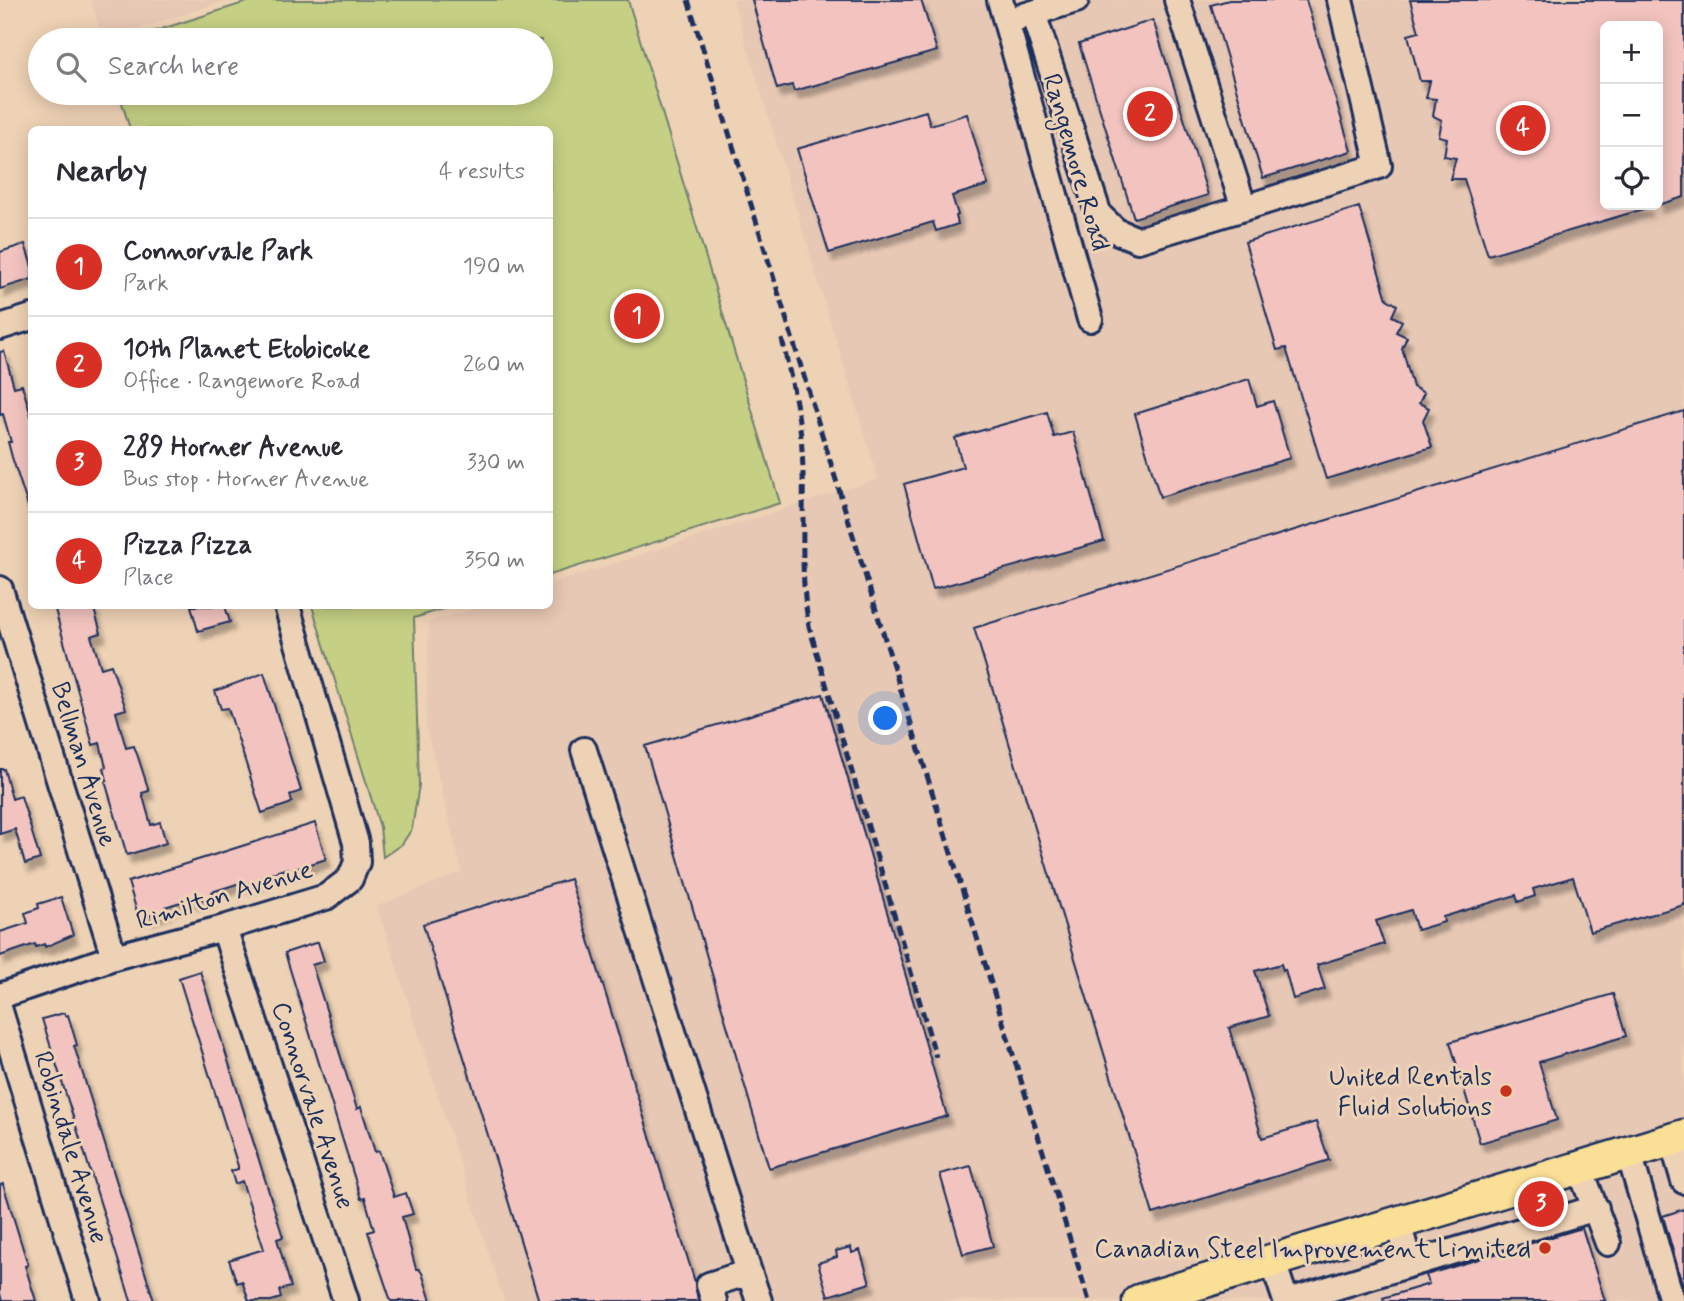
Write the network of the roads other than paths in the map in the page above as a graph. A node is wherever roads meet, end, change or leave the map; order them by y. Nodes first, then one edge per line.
1 (1076, 0) edge
2 (1177, 0) edge
3 (1340, 0) edge
4 (1003, 11) edge
5 (1033, 13) junction
6 (1244, 208) junction
7 (28, 318) edge
8 (1090, 319) dead end
9 (0, 327) edge
10 (0, 589) edge
11 (288, 609) edge
12 (584, 750) dead end
13 (224, 928) junction
14 (114, 957) junction
15 (0, 996) edge
16 (0, 1011) edge
17 (1678, 1138) edge
18 (1629, 1153) junction
19 (1580, 1168) junction
20 (1684, 1181) edge
21 (1596, 1208) junction
22 (1398, 1224) junction
23 (1608, 1243) dead end
24 (1273, 1262) junction
25 (1410, 1264) junction
26 (749, 1272) junction
27 (88, 1301) edge
28 (346, 1301) edge
29 (714, 1301) edge
30 (759, 1301) edge
31 (1139, 1301) edge
32 (1287, 1301) edge
33 (1672, 1301) edge

1 - 5 street
2 - 6 street
3 - 6 street
4 - 5 street
4 - 8 street, Rangemore Road
5 - 6 street
7 - 9 street
10 - 14 street, Bellman Avenue
11 - 13 street, Rimilton Avenue
12 - 26 street
13 - 14 street, Rimilton Avenue
13 - 28 street, Connorvale Avenue
14 - 15 street, Rimilton Avenue
16 - 27 street, Robindale Avenue
17 - 18 main road
17 - 20 street
18 - 19 main road
18 - 33 street
19 - 21 street
19 - 22 main road
21 - 23 street
21 - 25 street
22 - 24 main road
22 - 25 street
24 - 31 main road
24 - 32 street
25 - 32 street
26 - 29 street
26 - 30 street

